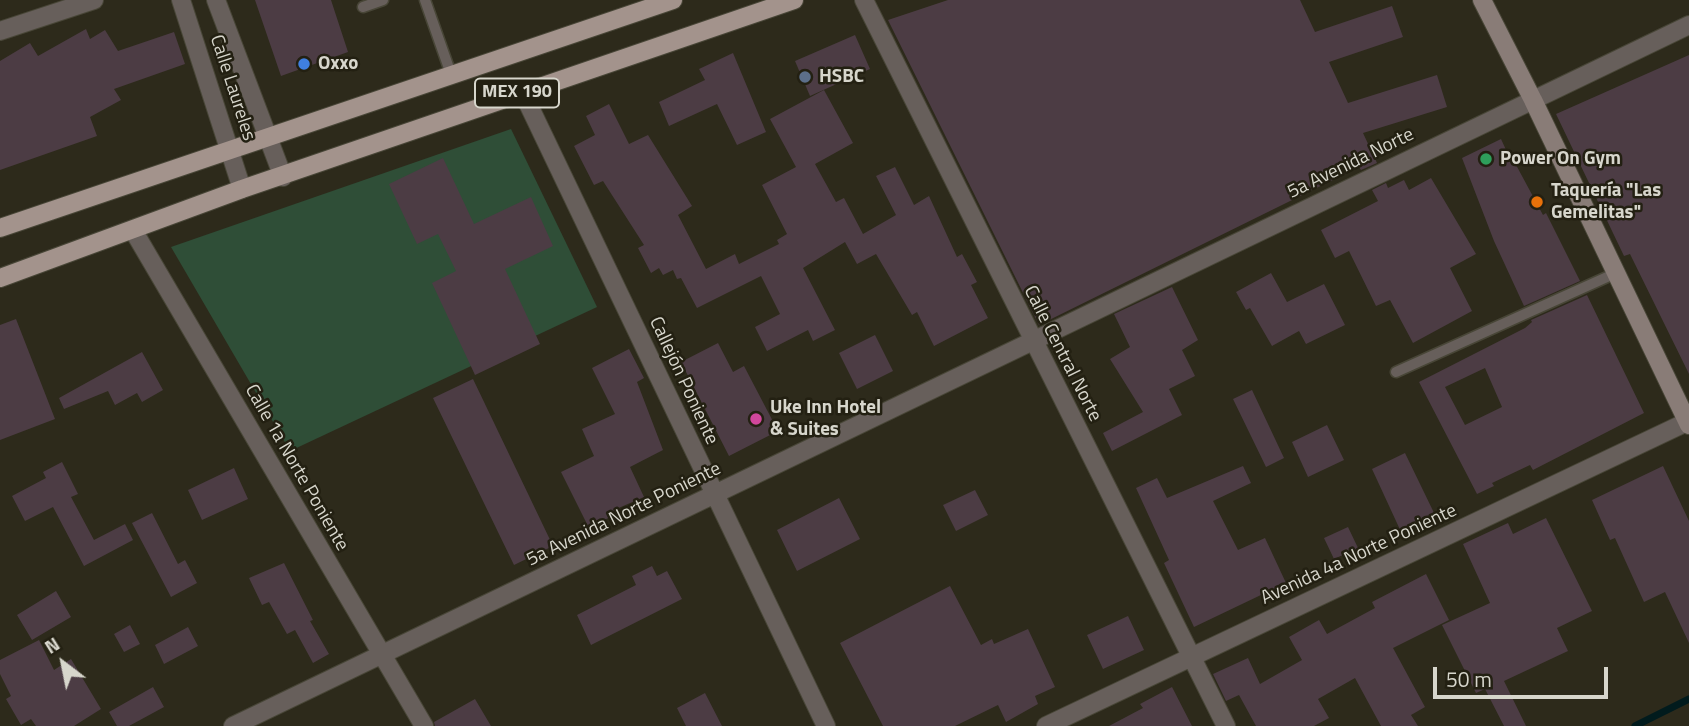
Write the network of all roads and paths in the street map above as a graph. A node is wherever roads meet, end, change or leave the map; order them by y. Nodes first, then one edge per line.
1 (94, 0) edge
2 (181, 0) edge
3 (216, 0) edge
4 (383, 0) edge
5 (425, 0) edge
6 (673, 0) edge
7 (794, 0) edge
8 (864, 0) edge
9 (1482, 0) edge
10 (363, 7) dead end
11 (1689, 26) edge
12 (0, 32) edge
13 (451, 74) junction
14 (522, 91) junction
15 (1534, 100) junction
16 (271, 139) junction
17 (231, 151) junction
18 (282, 177) junction
19 (242, 189) junction
20 (0, 228) edge
21 (133, 230) junction
22 (1616, 273) junction
23 (0, 278) edge
24 (1031, 341) junction
25 (1396, 372) dead end
26 (1689, 423) edge
27 (714, 495) junction
28 (382, 654) junction
29 (1193, 656) junction
30 (233, 726) edge
31 (424, 726) edge
32 (826, 726) edge
33 (1046, 726) edge
34 (1226, 726) edge

1 - 12 street
2 - 17 street, Calle Laureles
3 - 16 street, Calle Laureles
4 - 10 lane
5 - 13 lane
6 - 13 main road, MEX 190
7 - 14 main road, MEX 190
8 - 24 street, Calle Central Norte
9 - 15 main road
11 - 15 street, 5a Avenida Norte
13 - 16 main road, MEX 190
14 - 18 main road, MEX 190
14 - 27 street, Callejón Poniente
15 - 22 main road
15 - 24 street, 5a Avenida Norte
16 - 17 main road, MEX 190
16 - 18 street, Calle Laureles
17 - 19 street, Calle Laureles
17 - 20 main road, MEX 190
18 - 19 main road, MEX 190
19 - 21 main road, MEX 190
21 - 23 main road, MEX 190
21 - 28 street, Calle 1a Norte Poniente
22 - 25 lane
22 - 26 main road
24 - 27 street, 5a Avenida Norte Poniente
24 - 29 street, Calle Central Norte
26 - 29 street, Avenida 4a Norte Poniente
27 - 28 street, 5a Avenida Norte Poniente
27 - 32 street, Callejón Poniente
28 - 30 street, 5a Avenida Norte Poniente
28 - 31 street, Calle 1a Norte Poniente
29 - 33 street, Avenida 4a Norte Poniente
29 - 34 street, Calle Central Norte

